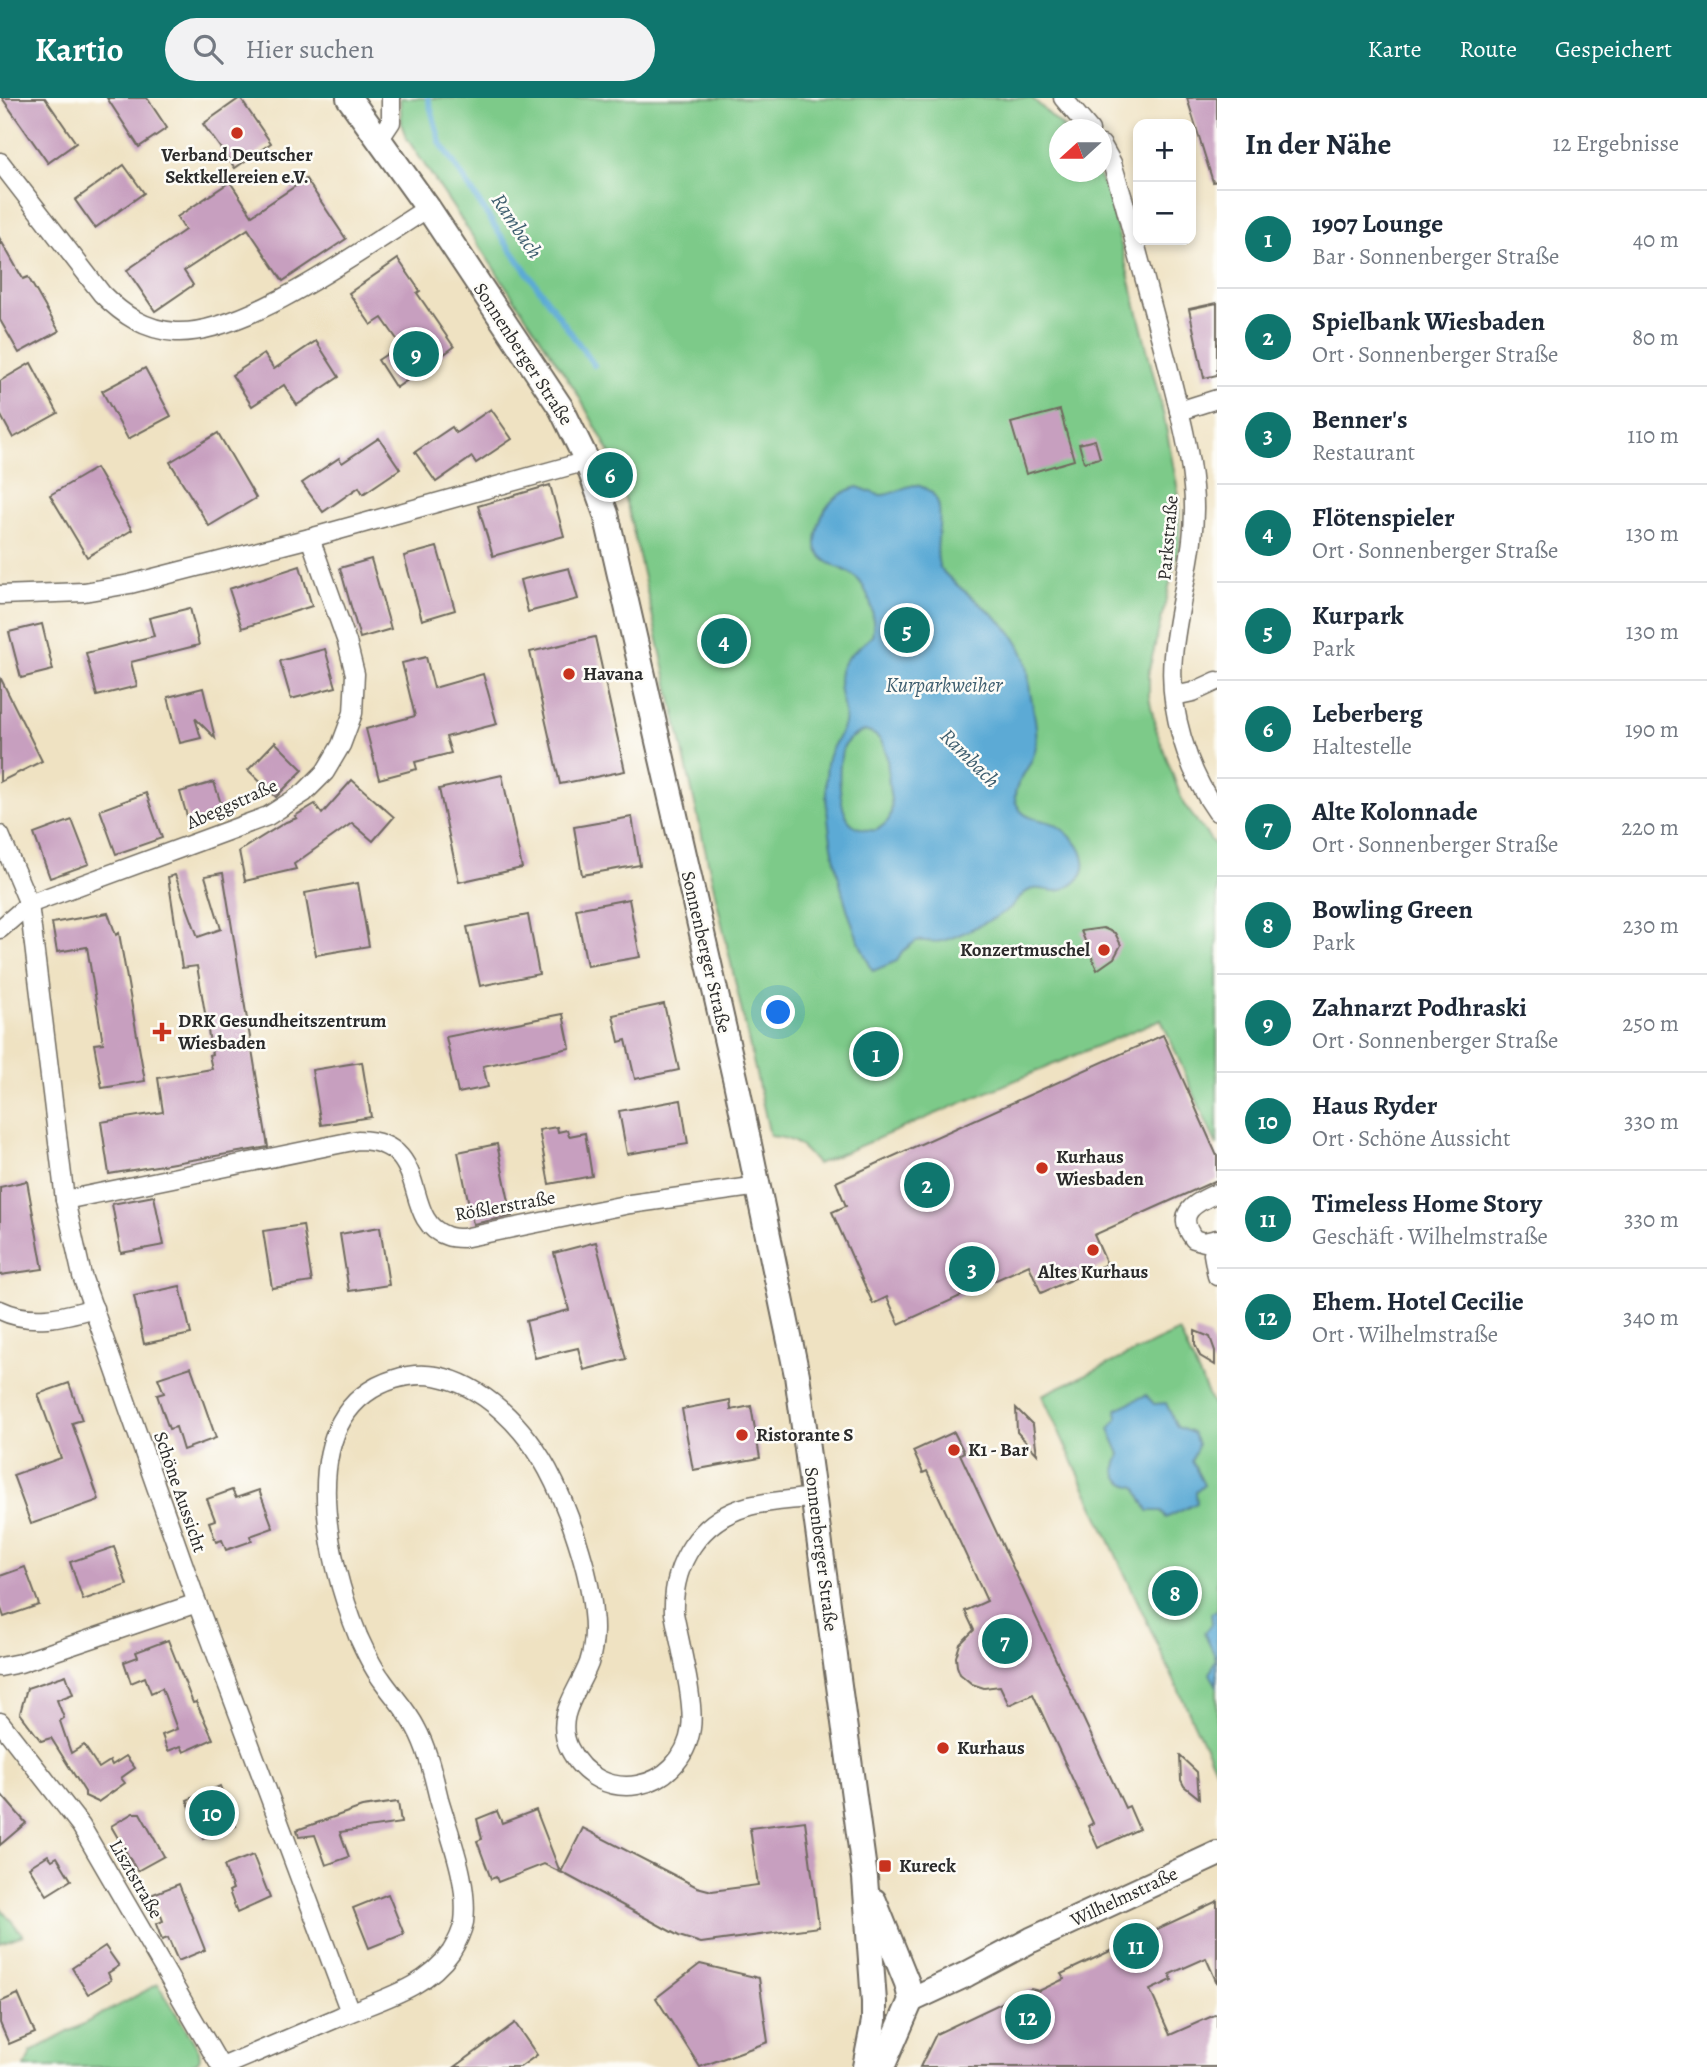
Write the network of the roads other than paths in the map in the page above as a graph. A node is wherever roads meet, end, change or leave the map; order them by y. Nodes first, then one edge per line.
1 (349, 98) edge
2 (391, 98) edge
3 (1063, 98) edge
4 (1081, 119) edge
5 (379, 139) junction
6 (0, 162) edge
7 (1112, 163) edge
8 (428, 208) junction
9 (1217, 399) edge
10 (1180, 411) junction
11 (587, 461) junction
12 (310, 538) junction
13 (0, 595) edge
14 (1217, 681) edge
15 (1174, 696) junction
16 (1217, 812) edge
17 (0, 835) edge
18 (29, 904) junction
19 (0, 929) edge
20 (759, 1186) junction
21 (1217, 1193) edge
22 (65, 1200) junction
23 (1217, 1241) edge
24 (1217, 1276) edge
25 (94, 1308) junction
26 (0, 1310) edge
27 (814, 1497) junction
28 (197, 1603) junction
29 (0, 1667) edge
30 (0, 1722) edge
31 (1217, 1854) edge
32 (865, 1878) junction
33 (871, 1965) junction
34 (904, 1992) junction
35 (350, 2012) junction
36 (872, 2061) edge
37 (221, 2067) edge

1 - 5 main road, Sonnenberger Straße
2 - 5 street
3 - 4 street
5 - 8 main road, Sonnenberger Straße
6 - 8 street
7 - 10 street, Parkstraße
8 - 11 main road, Sonnenberger Straße
9 - 10 street
10 - 15 street, Parkstraße
11 - 12 street
11 - 20 main road, Sonnenberger Straße
12 - 13 street
12 - 18 street, Abeggstraße
14 - 15 street
15 - 16 street, Parkstraße
17 - 18 street, Schöne Aussicht
18 - 19 street, Abeggstraße
18 - 22 street, Schöne Aussicht
20 - 22 street, Rößlerstraße
20 - 27 main road, Sonnenberger Straße
21 - 23 street
22 - 25 street, Schöne Aussicht
23 - 24 street
25 - 26 street
25 - 28 street, Schöne Aussicht
27 - 32 main road, Sonnenberger Straße
27 - 35 street
28 - 29 street
28 - 35 street, Schöne Aussicht
30 - 37 street, Lisztstraße
31 - 34 main road, Wilhelmstraße
32 - 33 main road, Sonnenberger Straße
32 - 34 main road, Sonnenberger Straße
33 - 34 main road
33 - 36 main road, Sonnenberger Straße
34 - 36 main road
35 - 37 street

